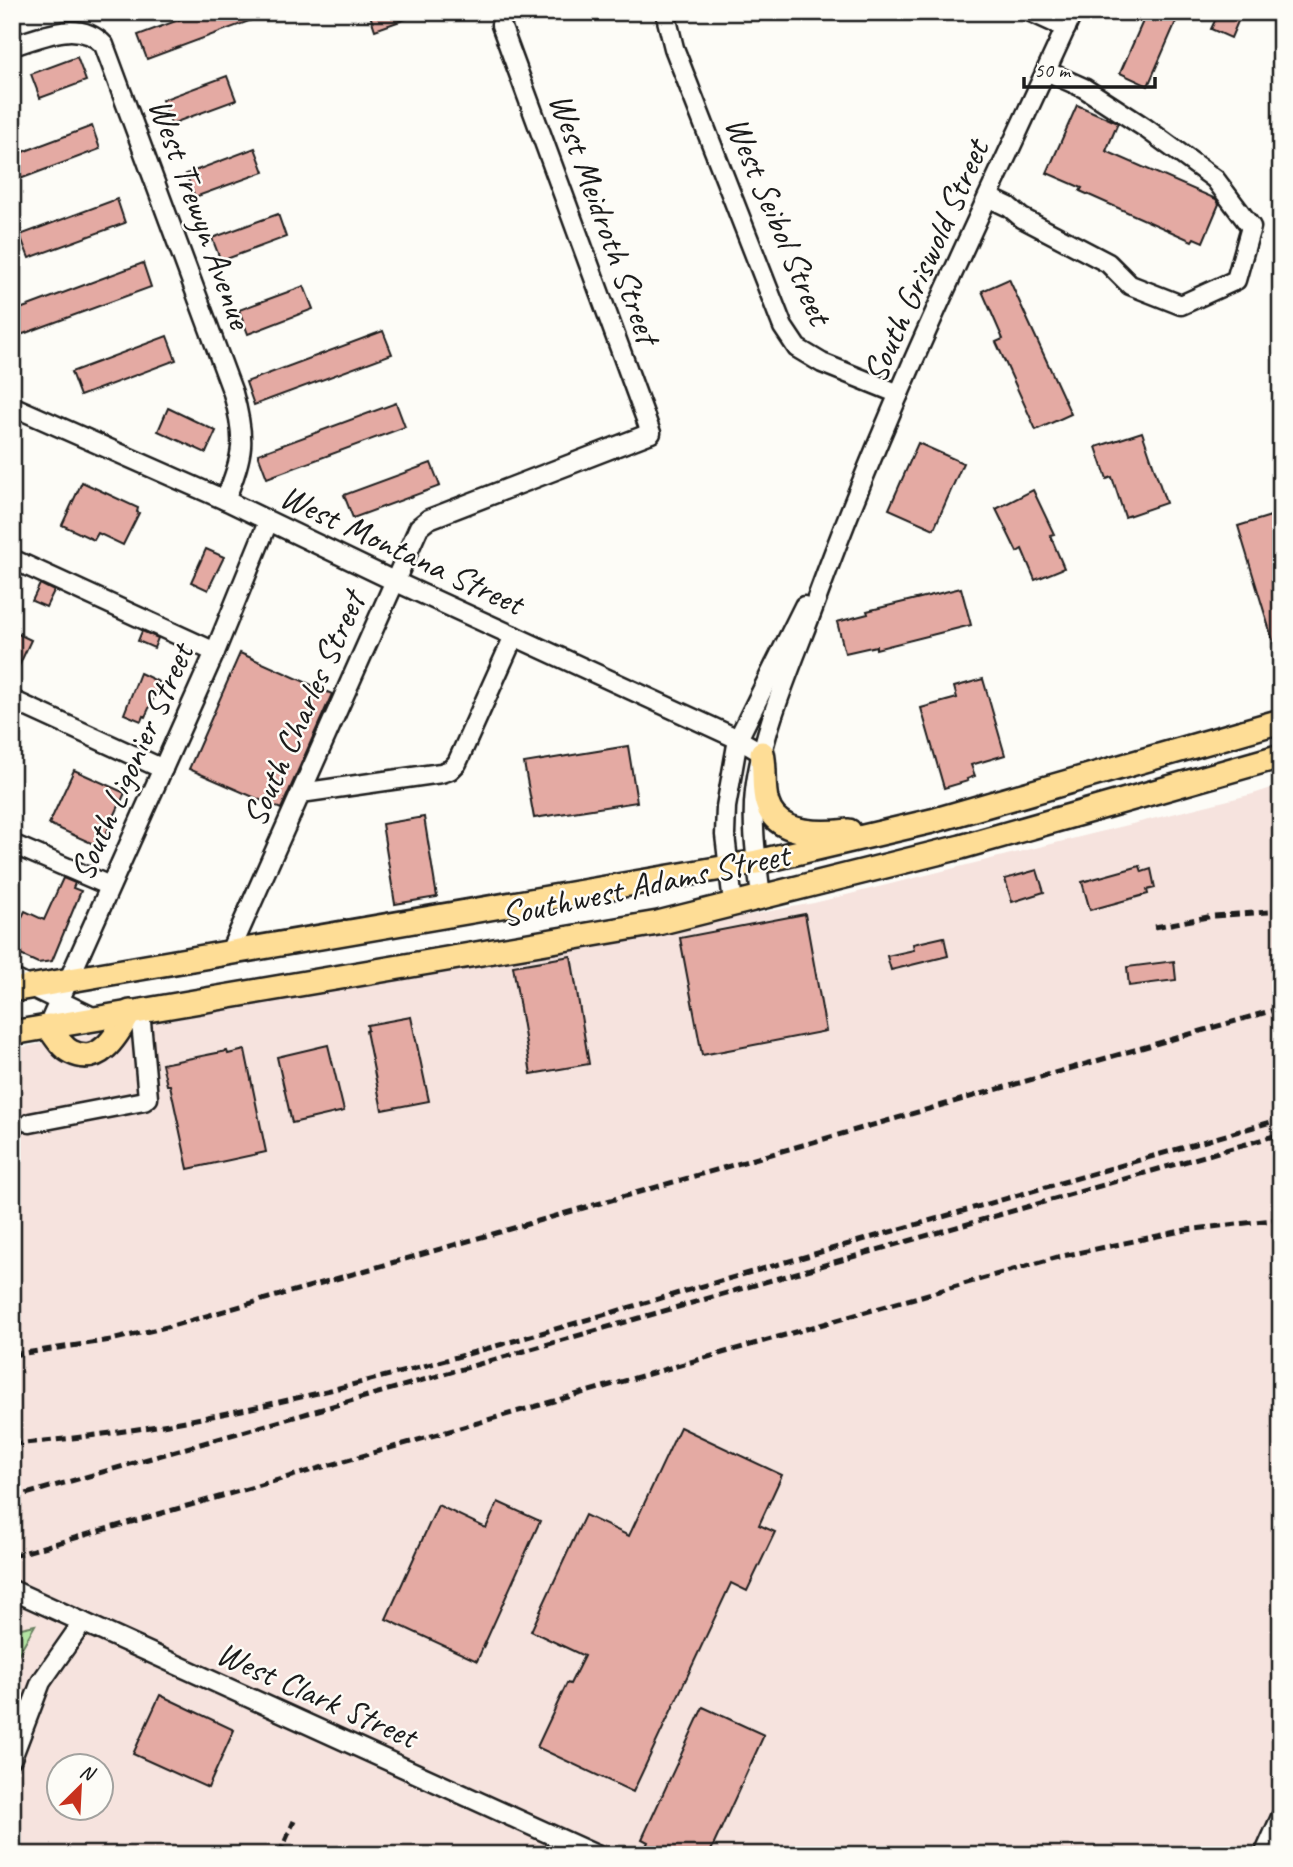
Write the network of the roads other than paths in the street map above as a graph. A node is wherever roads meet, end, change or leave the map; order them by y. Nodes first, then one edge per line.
1 (665, 12) edge
2 (1031, 12) edge
3 (1069, 20) edge
4 (500, 25) dead end
5 (12, 46) edge
6 (1046, 71) junction
7 (988, 197) junction
8 (899, 394) junction
9 (12, 406) edge
10 (651, 433) joint
11 (225, 499) junction
12 (268, 522) junction
13 (839, 538) junction
14 (12, 559) edge
15 (394, 581) junction
16 (514, 636) junction
17 (215, 653) junction
18 (12, 700) edge
19 (1281, 721) edge
20 (738, 739) junction
21 (762, 753) junction
22 (1281, 756) edge
23 (163, 769) junction
24 (301, 793) junction
25 (932, 821) junction
26 (12, 844) edge
27 (757, 862) junction
28 (729, 867) junction
29 (110, 886) junction
30 (761, 897) junction
31 (733, 903) junction
32 (229, 954) junction
33 (19, 985) edge
34 (64, 991) junction
35 (135, 1012) junction
36 (94, 1018) junction
37 (48, 1026) junction
38 (12, 1033) edge
39 (30, 1123) dead end
40 (12, 1590) edge
41 (83, 1622) junction
42 (12, 1758) edge
43 (1281, 1817) edge
44 (596, 1855) edge
45 (1264, 1855) edge

1 - 8 street, West Seibol Street
2 - 3 street
3 - 6 street, South Griswold Street
4 - 10 street, West Meidroth Street
5 - 11 street, West Trewyn Avenue
6 - 7 street, South Griswold Street
6 - 7 street
7 - 8 street, South Griswold Street
8 - 13 street, South Griswold Street
9 - 11 street, West Montana Street
10 - 15 street, South Charles Street
11 - 12 street, West Montana Street
12 - 15 street, West Montana Street
12 - 17 street, South Ligonier Street
13 - 20 street, South Griswold Street
13 - 21 street, South Griswold Street
14 - 17 street
15 - 16 street, West Montana Street
15 - 24 street, South Charles Street
16 - 20 street, West Montana Street
16 - 24 street
17 - 23 street, South Ligonier Street
18 - 23 street
19 - 25 main road, Southwest Adams Street
20 - 21 street, West Montana Street
20 - 28 street, South Griswold Street
21 - 25 main road
21 - 27 street, South Griswold Street
22 - 30 main road, Southwest Adams Street
23 - 29 street, South Ligonier Street
24 - 32 street, South Charles Street
25 - 27 main road, Southwest Adams Street
26 - 29 street
27 - 28 main road, Southwest Adams Street
27 - 30 street, South Griswold Street
28 - 31 street, South Griswold Street
28 - 32 main road, Southwest Adams Street
29 - 34 street, South Ligonier Street
30 - 31 main road, Southwest Adams Street
31 - 35 main road, Southwest Adams Street
32 - 34 main road, Southwest Adams Street
33 - 34 main road, Southwest Adams Street
34 - 36 street
34 - 37 street, South Ligonier Street
35 - 36 main road, Southwest Adams Street
35 - 37 main road
35 - 39 street
36 - 37 main road, Southwest Adams Street
37 - 38 main road, Southwest Adams Street
40 - 41 street, West Clark Street
41 - 42 street
41 - 44 street, West Clark Street
43 - 45 street

